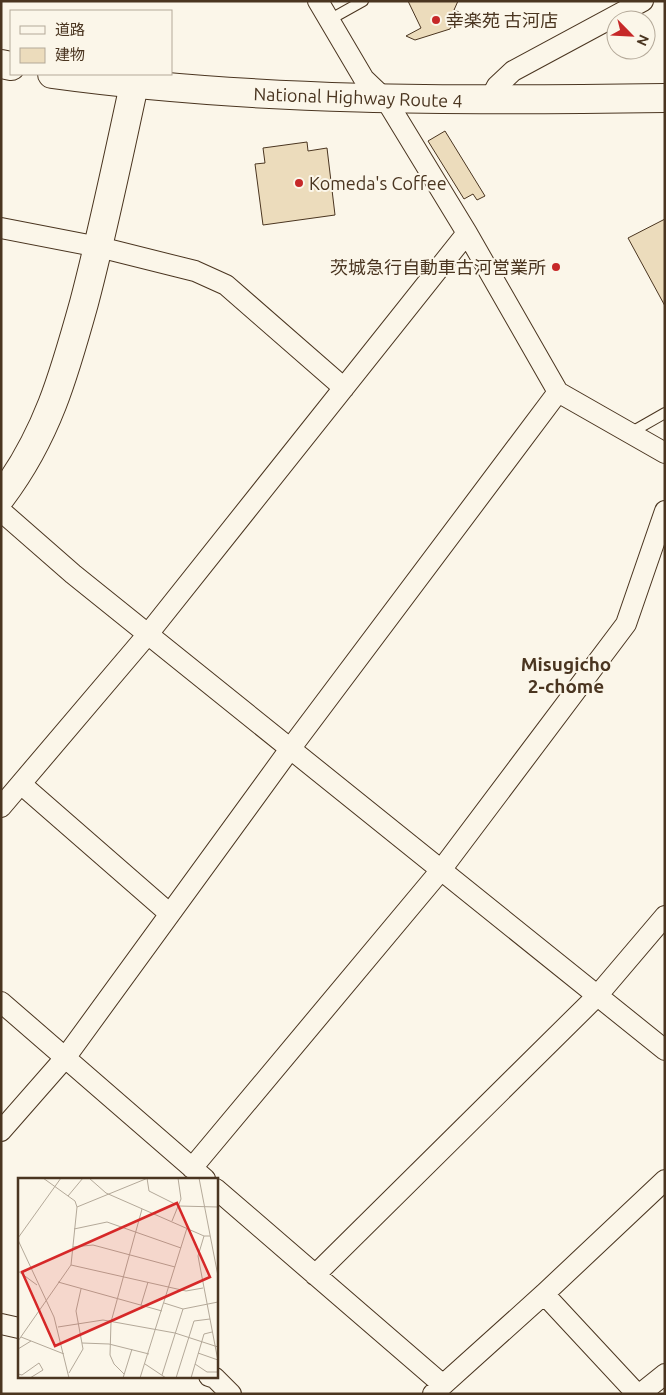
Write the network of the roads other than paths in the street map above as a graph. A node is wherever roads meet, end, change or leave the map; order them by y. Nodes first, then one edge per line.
1 (318, 1) edge
2 (363, 1) edge
3 (643, 1) edge
4 (329, 20) junction
5 (59, 75) edge
6 (134, 85) junction
7 (665, 98) edge
8 (386, 100) junction
9 (488, 101) junction
10 (1, 228) edge
11 (467, 233) junction
12 (99, 247) junction
13 (344, 388) junction
14 (558, 392) junction
15 (665, 413) edge
16 (630, 433) junction
17 (665, 453) edge
18 (1, 497) edge
19 (1, 511) edge
20 (665, 511) edge
21 (148, 634) junction
22 (290, 748) junction
23 (20, 784) junction
24 (1, 807) edge
25 (441, 870) junction
26 (170, 914) junction
27 (665, 916) edge
28 (597, 996) junction
29 (1, 1002) edge
30 (665, 1050) edge
31 (65, 1058) junction
32 (1, 1131) edge
33 (198, 1173) edge
34 (665, 1180) edge
35 (218, 1191) edge
36 (315, 1275) junction
37 (544, 1294) junction
38 (1, 1324) edge
39 (18, 1328) edge
40 (665, 1374) edge
41 (215, 1378) edge
42 (438, 1390) edge
43 (231, 1394) edge
44 (639, 1394) edge

1 - 4 street
2 - 4 lane
3 - 9 street
4 - 8 street
5 - 6 main road, National Highway Route 4
6 - 8 main road, National Highway Route 4
6 - 12 main road
7 - 9 main road, National Highway Route 4
8 - 9 main road, National Highway Route 4
8 - 11 street
10 - 12 street
11 - 13 street
11 - 14 street
12 - 13 street
12 - 18 main road
13 - 21 street
14 - 16 street
14 - 22 street
15 - 16 lane
16 - 17 street
19 - 21 street
20 - 25 street
21 - 22 street
21 - 23 street
22 - 25 street
22 - 26 street
23 - 24 street
23 - 26 street
25 - 28 street
25 - 33 street
26 - 31 street
27 - 28 street
28 - 30 street
28 - 36 street
29 - 31 street
31 - 32 street
31 - 33 street
34 - 37 street
35 - 36 street
36 - 42 street
37 - 42 street
37 - 44 street
38 - 39 street
40 - 44 street
41 - 43 street

